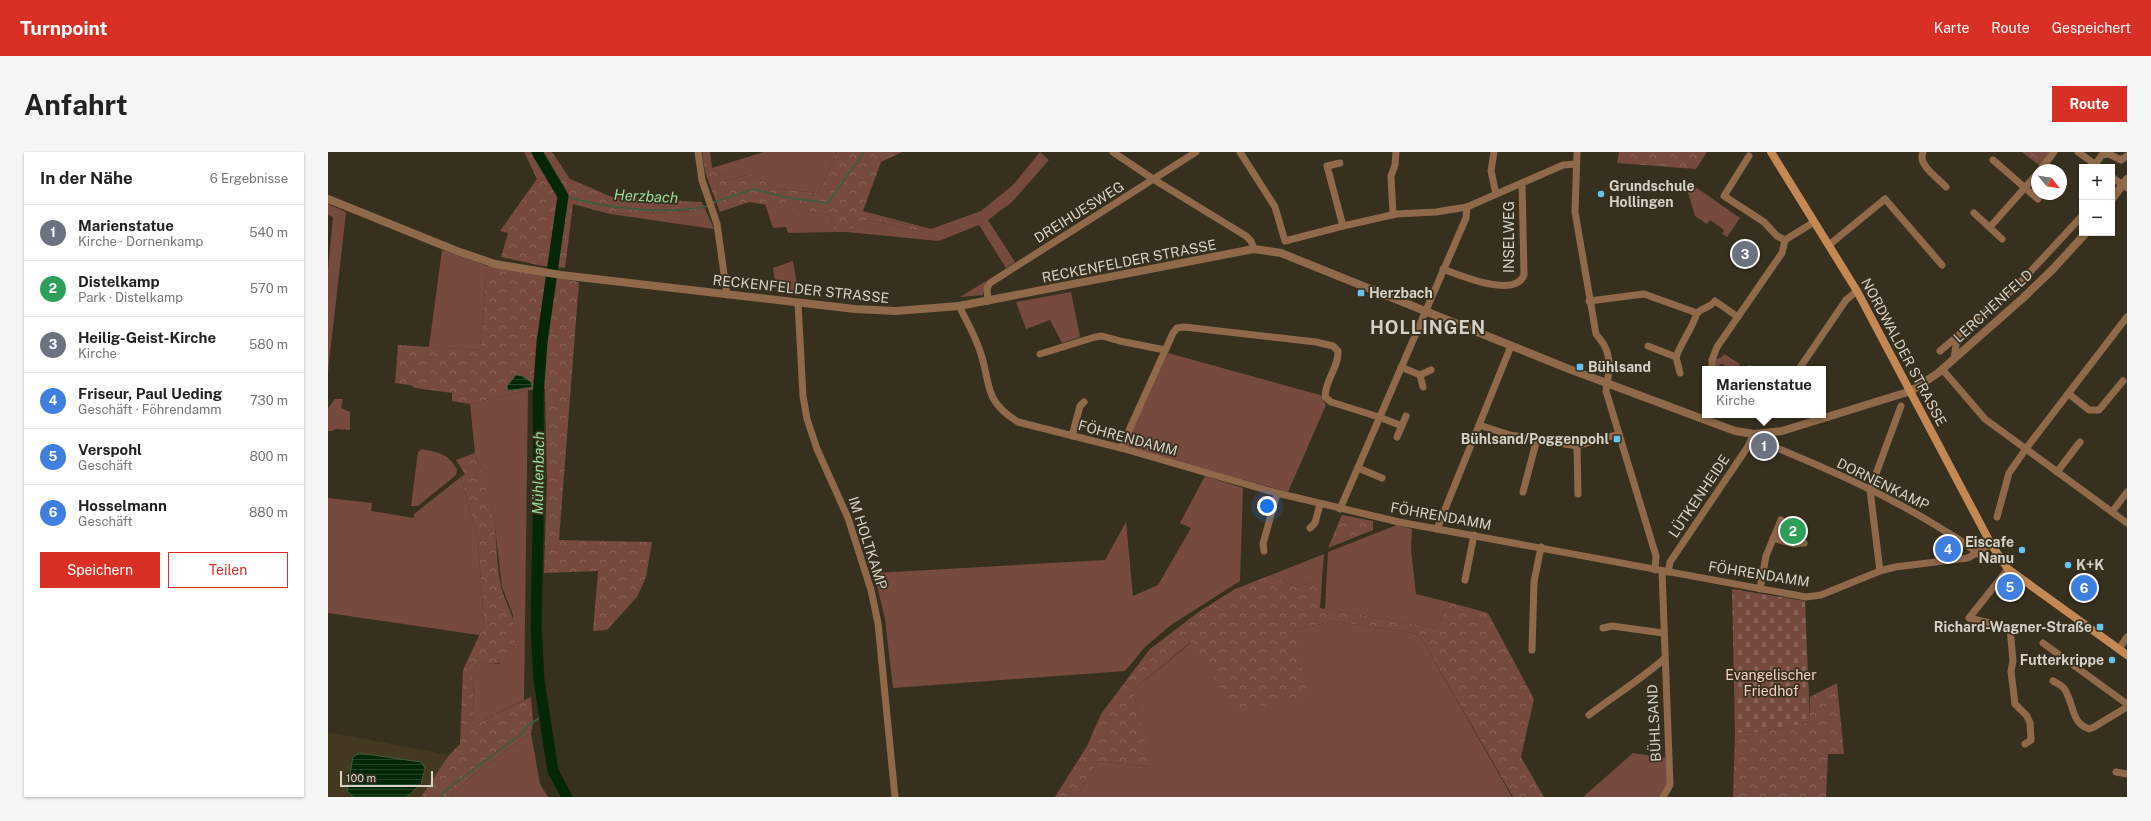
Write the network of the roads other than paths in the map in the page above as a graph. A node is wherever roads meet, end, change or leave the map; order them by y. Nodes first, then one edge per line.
1 (698, 152) edge
2 (1113, 152) edge
3 (1196, 152) edge
4 (1240, 152) edge
5 (1396, 152) edge
6 (1494, 152) edge
7 (1577, 152) edge
8 (1771, 152) edge
9 (1923, 152) edge
10 (2054, 152) edge
11 (2078, 152) edge
12 (1749, 156) dead end
13 (2127, 156) edge
14 (1993, 160) dead end
15 (1340, 162) dead end
16 (1576, 164) junction
17 (2045, 164) edge
18 (2093, 164) edge
19 (2097, 164) edge
20 (2115, 178) edge
21 (1153, 179) junction
22 (2031, 181) edge
23 (1522, 183) junction
24 (2126, 184) edge
25 (1946, 187) dead end
26 (2025, 188) junction
27 (2031, 193) edge
28 (1496, 194) junction
29 (2115, 196) edge
30 (328, 199) edge
31 (1467, 207) junction
32 (1974, 213) dead end
33 (1393, 215) junction
34 (2079, 219) edge
35 (1814, 222) junction
36 (1343, 226) junction
37 (1990, 227) junction
38 (2083, 236) edge
39 (2002, 239) dead end
40 (1785, 240) junction
41 (1829, 245) junction
42 (1254, 249) junction
43 (1942, 265) dead end
44 (1443, 269) junction
45 (1858, 291) junction
46 (727, 295) junction
47 (988, 301) junction
48 (1589, 301) junction
49 (798, 303) junction
50 (959, 306) junction
51 (1425, 312) junction
52 (1697, 313) junction
53 (1738, 316) junction
54 (2127, 317) edge
55 (1957, 338) junction
56 (1511, 346) junction
57 (1648, 346) dead end
58 (1165, 350) junction
59 (1940, 351) dead end
60 (1040, 354) dead end
61 (1676, 357) junction
62 (1954, 359) junction
63 (1712, 366) edge
64 (1801, 366) edge
65 (1401, 367) junction
66 (1942, 369) junction
67 (1430, 370) dead end
68 (1680, 373) dead end
69 (1420, 375) junction
70 (2123, 381) dead end
71 (1607, 383) junction
72 (1423, 387) dead end
73 (1911, 392) junction
74 (2069, 394) junction
75 (1084, 402) dead end
76 (1901, 406) dead end
77 (1406, 416) dead end
78 (1379, 417) junction
79 (1825, 418) edge
80 (1826, 418) edge
81 (1479, 425) junction
82 (1402, 426) junction
83 (1619, 434) junction
84 (1754, 434) junction
85 (1072, 436) junction
86 (1397, 437) dead end
87 (1537, 439) junction
88 (2080, 442) dead end
89 (1577, 446) junction
90 (1772, 446) dead end
91 (1121, 448) junction
92 (2025, 450) junction
93 (1358, 468) junction
94 (2057, 472) junction
95 (1382, 478) dead end
96 (1870, 490) junction
97 (1523, 492) dead end
98 (2127, 492) edge
99 (1278, 493) junction
100 (1578, 494) dead end
101 (1320, 504) junction
102 (1340, 509) junction
103 (2112, 512) junction
104 (1997, 517) dead end
105 (1781, 520) dead end
106 (2127, 523) edge
107 (1310, 528) dead end
108 (1437, 529) junction
109 (1474, 535) junction
110 (1773, 538) junction
111 (1804, 543) dead end
112 (1991, 544) junction
113 (1541, 547) junction
114 (1264, 551) dead end
115 (1978, 554) junction
116 (2008, 569) junction
117 (1662, 571) junction
118 (1880, 571) junction
119 (1465, 580) dead end
120 (1760, 589) junction
121 (1603, 628) dead end
122 (1663, 633) junction
123 (2127, 637) edge
124 (2043, 643) dead end
125 (2119, 649) junction
126 (1532, 650) dead end
127 (2127, 655) edge
128 (1664, 659) junction
129 (2053, 681) dead end
130 (2127, 704) edge
131 (2127, 707) edge
132 (1589, 715) dead end
133 (2025, 744) dead end
134 (2116, 772) dead end
135 (2127, 774) edge
136 (895, 797) edge
137 (1663, 797) edge

1 - 46 street
2 - 21 street
3 - 21 street, DREIHUESWEG
4 - 36 street
5 - 33 street
6 - 28 street
7 - 16 street, BÜHLSAND
8 - 35 main road, NORDWALDER STRASSE
9 - 25 street
10 - 17 street
11 - 18 street
12 - 40 street
13 - 19 street
14 - 26 street
15 - 36 street
16 - 23 street
16 - 48 street, BÜHLSAND
20 - 24 street
21 - 42 street
21 - 47 street, DREIHUESWEG
22 - 26 street
23 - 28 street
23 - 44 street, INSELWEG
24 - 29 street
26 - 27 street
26 - 37 street
28 - 31 street
30 - 46 street, RECKENFELDER STRASSE
31 - 33 street
31 - 44 street
32 - 37 street
33 - 36 street
34 - 55 street
35 - 40 street
35 - 41 main road, NORDWALDER STRASSE
37 - 39 street
38 - 62 street, LERCHENFELD
40 - 53 street
41 - 43 street
41 - 45 main road, NORDWALDER STRASSE
42 - 47 street, RECKENFELDER STRASSE
42 - 51 street, RECKENFELDER STRASSE
44 - 51 street
45 - 64 street
45 - 73 main road, NORDWALDER STRASSE
46 - 49 street, RECKENFELDER STRASSE
47 - 50 street, RECKENFELDER STRASSE
48 - 52 street
48 - 71 street, BÜHLSAND
49 - 50 street, RECKENFELDER STRASSE
49 - 136 street, IM HOLTKAMP
50 - 85 street, FÖHRENDAMM
51 - 56 street, RECKENFELDER STRASSE
51 - 65 street
52 - 53 street
52 - 61 street
53 - 63 street
54 - 74 street
55 - 59 street
55 - 62 street
56 - 71 street, RECKENFELDER STRASSE
56 - 81 street
57 - 61 street
58 - 60 street
58 - 78 street
58 - 91 street
61 - 68 street
62 - 66 street, LERCHENFELD
65 - 69 street
65 - 78 street
66 - 73 street, LERCHENFELD
66 - 92 street
67 - 69 street
69 - 72 street
70 - 74 street
71 - 83 street, BÜHLSAND
71 - 84 street, RECKENFELDER STRASSE
73 - 80 street, RECKENFELDER STRASSE
73 - 112 main road, NORDWALDER STRASSE
74 - 92 street
75 - 85 street
76 - 96 street
77 - 82 street
78 - 82 street
78 - 93 street
79 - 84 street, RECKENFELDER STRASSE
81 - 87 street
81 - 108 street
82 - 86 street
83 - 89 street
83 - 117 street, BÜHLSAND
84 - 117 street, LÜTKENHEIDE
85 - 91 street, FÖHRENDAMM
87 - 89 street
87 - 97 street
88 - 94 street
89 - 100 street
90 - 96 street, DORNENKAMP
91 - 99 street, FÖHRENDAMM
92 - 94 street
92 - 104 street
93 - 95 street
93 - 102 street
94 - 103 street
96 - 115 street, DORNENKAMP
96 - 118 street
98 - 103 street
99 - 101 street, FÖHRENDAMM
99 - 114 street
101 - 102 street, FÖHRENDAMM
101 - 107 street
102 - 108 street, FÖHRENDAMM
103 - 106 street
105 - 110 street
108 - 109 street, FÖHRENDAMM
109 - 113 street, FÖHRENDAMM
109 - 119 street
110 - 111 street
110 - 120 street
112 - 115 street, FÖHRENDAMM
112 - 116 main road, NORDWALDER STRASSE
113 - 117 street, FÖHRENDAMM
113 - 126 street
115 - 118 street, FÖHRENDAMM
116 - 125 main road, NORDWALDER STRASSE
116 - 133 street
117 - 120 street, FÖHRENDAMM
117 - 122 street, BÜHLSAND
118 - 120 street, FÖHRENDAMM
121 - 122 street
122 - 128 street, BÜHLSAND
123 - 125 street
124 - 130 street
125 - 127 main road, NORDWALDER STRASSE
128 - 132 street, BÜHLSAND
128 - 137 street, BÜHLSAND
129 - 131 street
134 - 135 street

